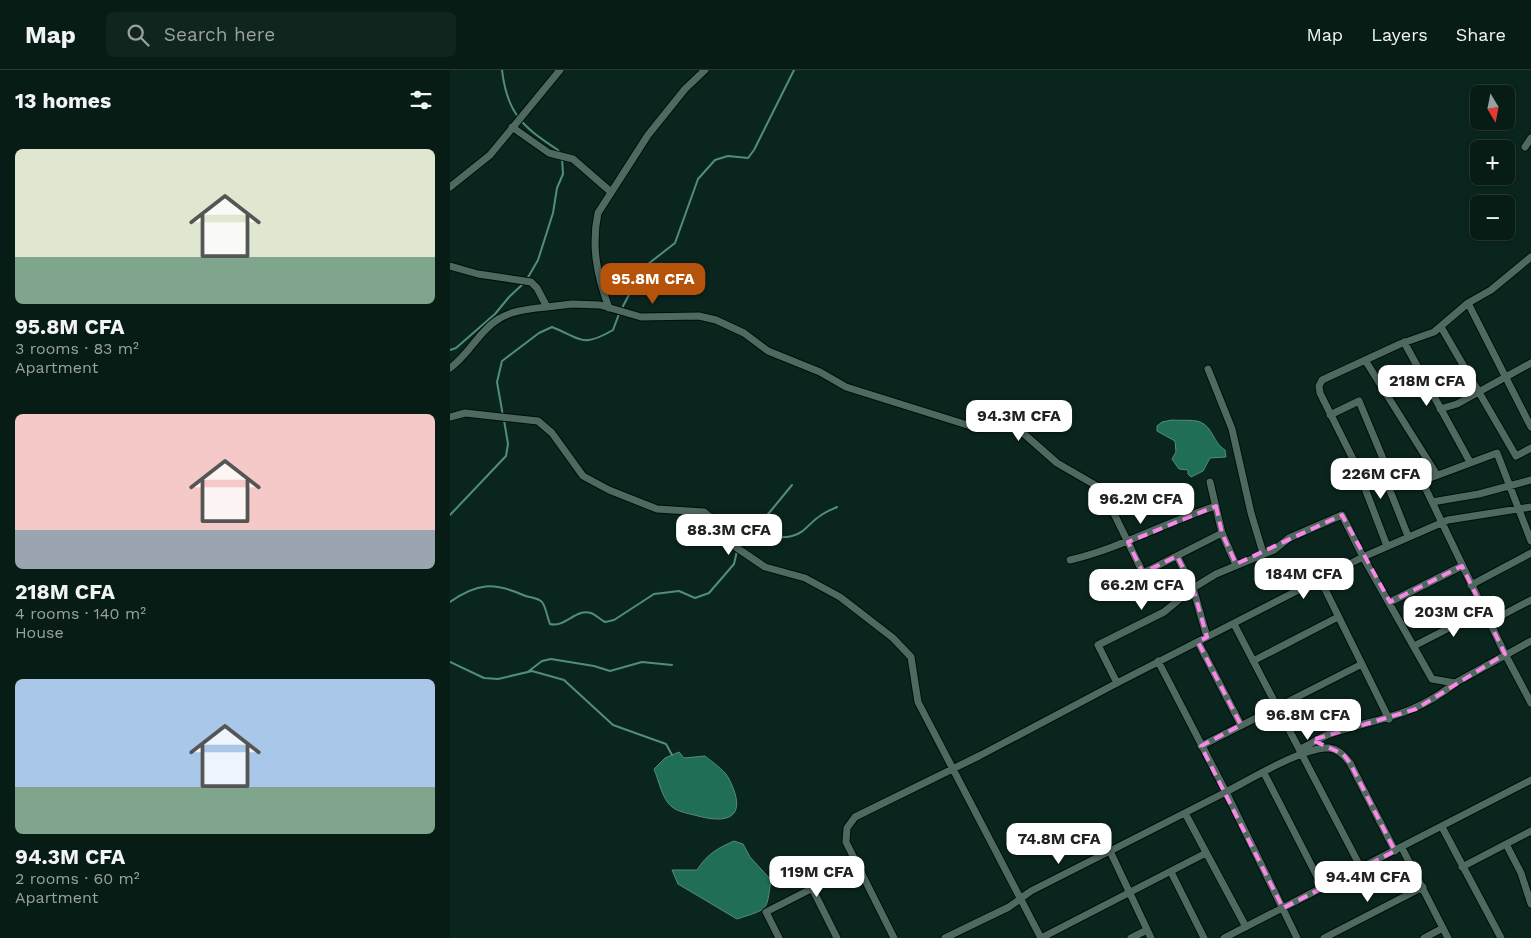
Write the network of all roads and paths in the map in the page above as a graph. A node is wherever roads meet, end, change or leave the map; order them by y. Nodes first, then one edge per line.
1 (560, 70) edge
2 (705, 70) edge
3 (512, 127) junction
4 (1531, 138) edge
5 (1525, 147) dead end
6 (450, 187) edge
7 (611, 192) junction
8 (1531, 257) edge
9 (450, 266) edge
10 (1468, 303) junction
11 (547, 307) junction
12 (609, 308) junction
13 (1441, 327) junction
14 (1404, 342) junction
15 (1365, 360) junction
16 (1531, 363) edge
17 (450, 368) edge
18 (1208, 368) dead end
19 (1505, 378) junction
20 (1478, 393) junction
21 (1440, 409) junction
22 (1330, 415) junction
23 (450, 417) edge
24 (1531, 427) edge
25 (1531, 448) edge
26 (1470, 462) junction
27 (1437, 475) junction
28 (1531, 480) edge
29 (1210, 482) dead end
30 (1510, 487) junction
31 (1432, 502) junction
32 (1216, 506) junction
33 (1531, 507) edge
34 (1519, 509) junction
35 (1440, 522) junction
36 (1222, 533) junction
37 (1408, 536) junction
38 (1128, 542) junction
39 (1531, 542) edge
40 (1387, 546) junction
41 (1263, 553) junction
42 (1531, 553) edge
43 (1177, 556) junction
44 (1363, 557) junction
45 (1070, 560) dead end
46 (1236, 565) junction
47 (1462, 566) junction
48 (1320, 579) junction
49 (1471, 585) junction
50 (1193, 588) junction
51 (1531, 600) edge
52 (1390, 602) junction
53 (1484, 610) junction
54 (1338, 617) junction
55 (1489, 622) junction
56 (1234, 624) junction
57 (1207, 638) junction
58 (1531, 641) edge
59 (1198, 642) junction
60 (1414, 646) junction
61 (1505, 654) junction
62 (1158, 661) junction
63 (1253, 661) junction
64 (1362, 664) junction
65 (1117, 683) junction
66 (1455, 683) junction
67 (1531, 703) edge
68 (1278, 706) junction
69 (1389, 719) junction
70 (1241, 725) junction
71 (1201, 746) junction
72 (1300, 752) junction
73 (954, 769) junction
74 (1264, 773) junction
75 (1531, 780) edge
76 (1226, 792) junction
77 (1185, 813) junction
78 (1442, 827) junction
79 (1531, 831) edge
80 (1506, 844) junction
81 (1398, 850) junction
82 (1110, 852) junction
83 (1206, 852) junction
84 (858, 865) junction
85 (1462, 867) junction
86 (1361, 868) junction
87 (1171, 872) junction
88 (1423, 887) junction
89 (812, 888) junction
90 (1323, 888) junction
91 (1130, 893) junction
92 (1022, 899) junction
93 (1531, 904) edge
94 (1283, 908) junction
95 (1246, 927) junction
96 (1443, 928) junction
97 (1147, 930) junction
98 (779, 938) edge
99 (837, 938) edge
100 (894, 938) edge
101 (945, 938) edge
102 (1041, 938) edge
103 (1131, 938) edge
104 (1151, 938) edge
105 (1204, 938) edge
106 (1224, 938) edge
107 (1297, 938) edge
108 (1324, 938) edge
109 (1424, 938) edge
110 (1448, 938) edge
111 (1501, 938) edge

1 - 3 street
2 - 7 street
3 - 6 street
3 - 7 street
4 - 5 street
7 - 12 street
8 - 10 street
9 - 11 street
10 - 13 street
10 - 19 street
11 - 12 street
11 - 17 street
12 - 38 street
13 - 14 street
13 - 20 street
14 - 15 street
14 - 21 street
15 - 22 street
15 - 27 street
16 - 19 street
18 - 41 street
19 - 20 street
19 - 24 street
20 - 21 street
20 - 25 street
21 - 26 street
22 - 37 street
22 - 40 street
23 - 73 street
26 - 27 street
26 - 30 street
27 - 31 street
28 - 30 street
29 - 32 street
30 - 31 street
30 - 34 street
31 - 35 street
32 - 36 street
32 - 38 street
33 - 34 street
34 - 35 street
34 - 39 street
35 - 37 street
35 - 47 street
36 - 43 street
36 - 46 street
37 - 40 street
38 - 43 street
38 - 45 street
40 - 44 street
41 - 44 street
41 - 46 street
42 - 49 street
43 - 50 street
44 - 48 street
44 - 52 street
46 - 50 street
47 - 49 street
47 - 52 street
48 - 54 street
48 - 56 street
49 - 53 street
50 - 57 street
50 - 65 street
51 - 55 street
52 - 60 street
53 - 55 street
53 - 60 street
54 - 63 street
54 - 64 street
55 - 61 street
56 - 57 street
56 - 63 street
57 - 59 street
58 - 61 street
59 - 62 street
59 - 70 street
60 - 66 street
61 - 66 street
61 - 67 street
62 - 65 street
62 - 71 street
63 - 68 street
64 - 68 street
64 - 69 street
65 - 73 street
66 - 69 street
68 - 70 street
68 - 72 street
69 - 72 street
70 - 71 street
71 - 76 street
72 - 74 street
72 - 81 street
72 - 86 street
73 - 84 street
73 - 92 street
74 - 76 street
74 - 90 street
75 - 78 street
76 - 77 street
76 - 94 street
77 - 82 street
77 - 83 street
78 - 81 street
78 - 85 street
79 - 80 street
80 - 85 street
80 - 93 street
81 - 86 street
81 - 88 street
82 - 91 street
82 - 92 street
83 - 87 street
83 - 95 street
84 - 89 street
84 - 100 street
85 - 111 street
86 - 90 street
87 - 91 street
87 - 105 street
88 - 96 street
88 - 108 street
89 - 98 street
89 - 99 street
90 - 94 street
91 - 97 street
91 - 102 street
92 - 101 street
92 - 102 street
94 - 95 street
94 - 107 street
95 - 106 street
96 - 109 street
96 - 110 street
97 - 103 street
97 - 104 street

